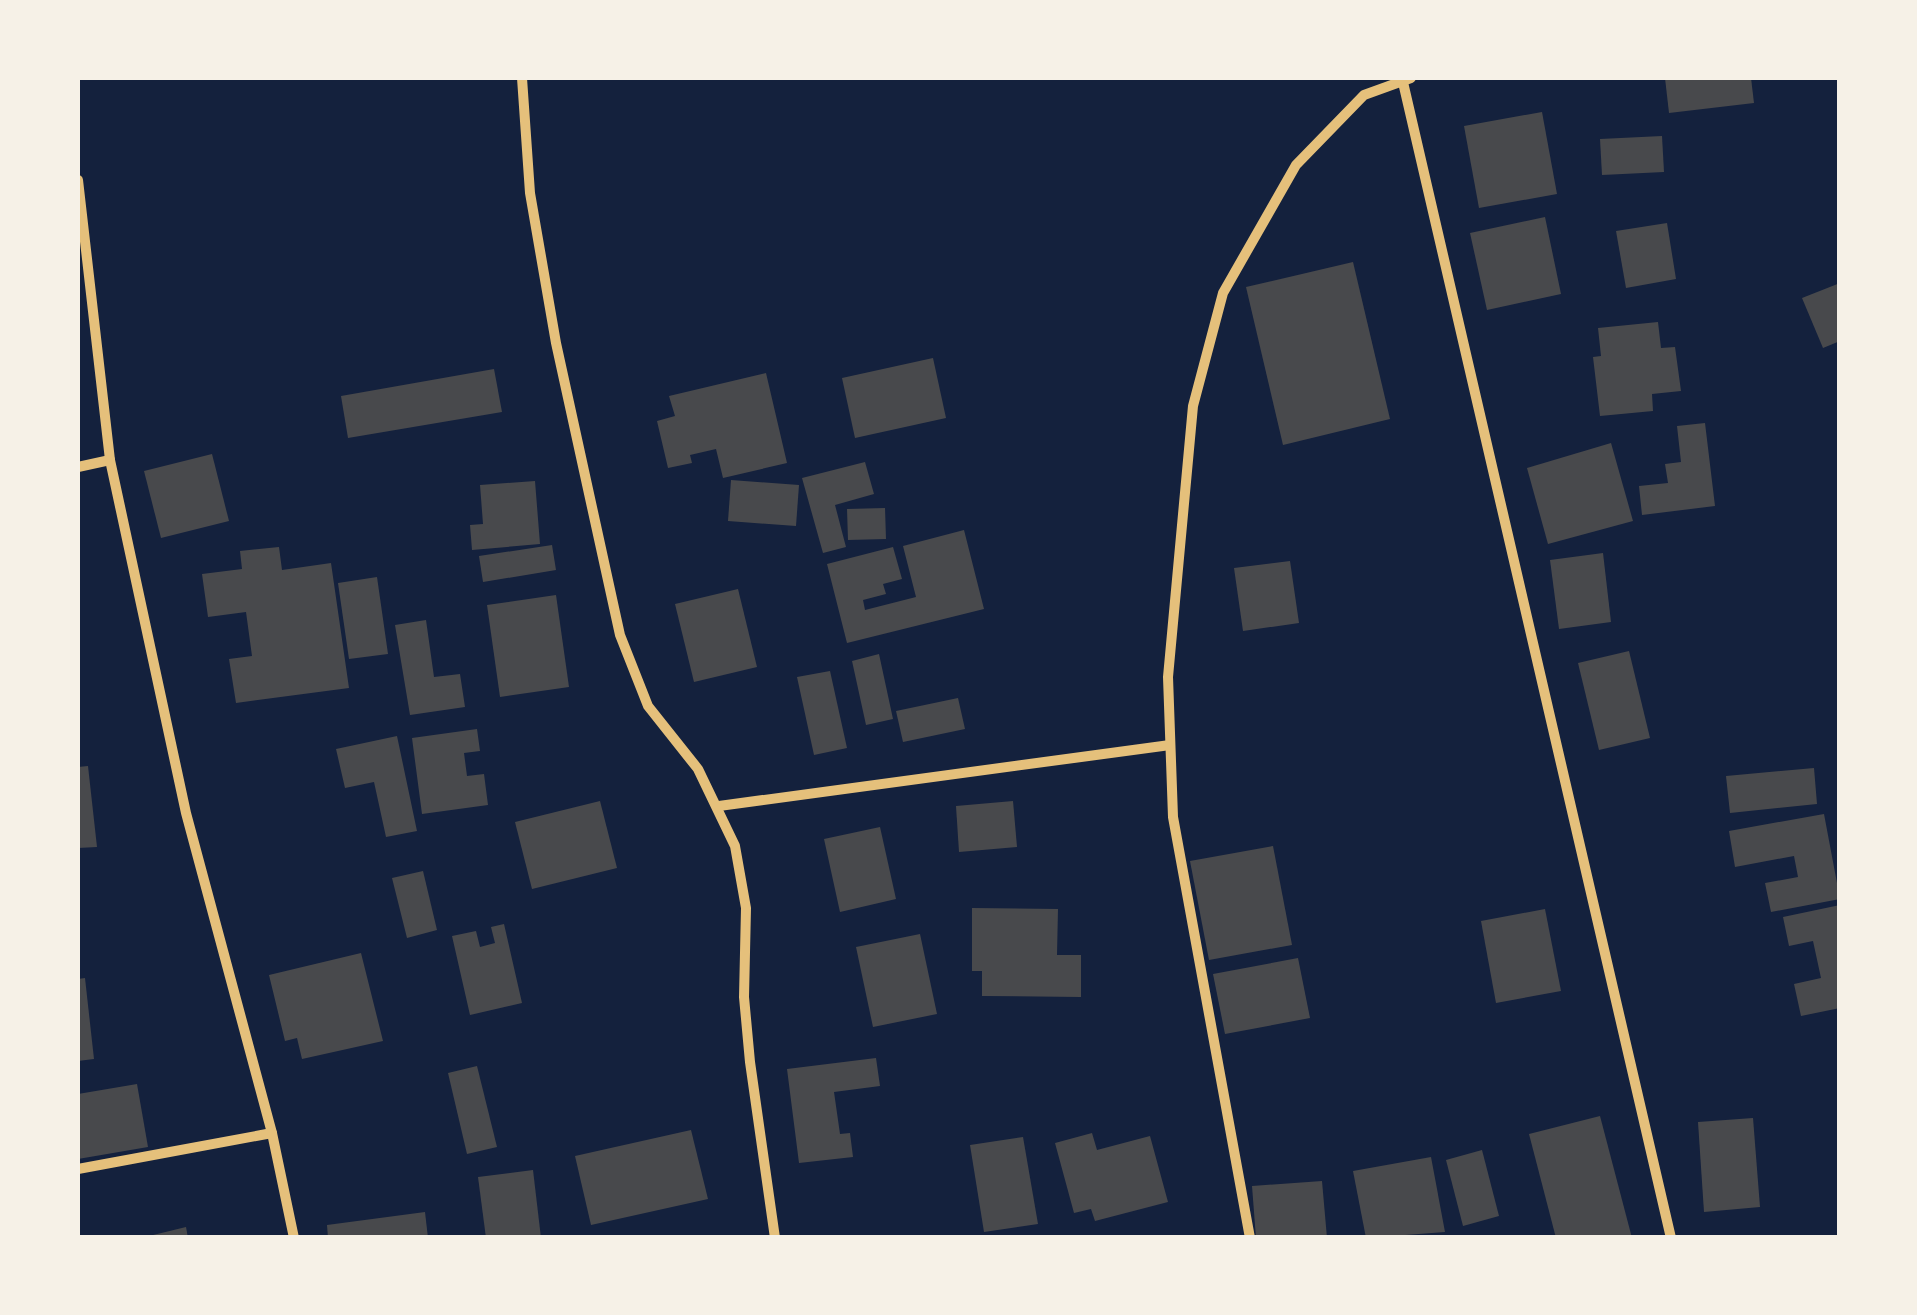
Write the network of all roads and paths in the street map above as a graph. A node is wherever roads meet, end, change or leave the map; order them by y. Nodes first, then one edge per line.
1 (522, 78) edge
2 (1405, 78) edge
3 (78, 180) edge
4 (110, 460) junction
5 (78, 467) edge
6 (1170, 745) junction
7 (719, 806) junction
8 (272, 1133) junction
9 (78, 1168) edge
10 (294, 1238) edge
11 (775, 1238) edge
12 (1250, 1238) edge
13 (1671, 1238) edge

1 - 7 street
2 - 6 street
2 - 13 street
3 - 4 street
4 - 5 street
4 - 8 street
6 - 7 street
6 - 12 street
7 - 11 street
8 - 9 street
8 - 10 street

